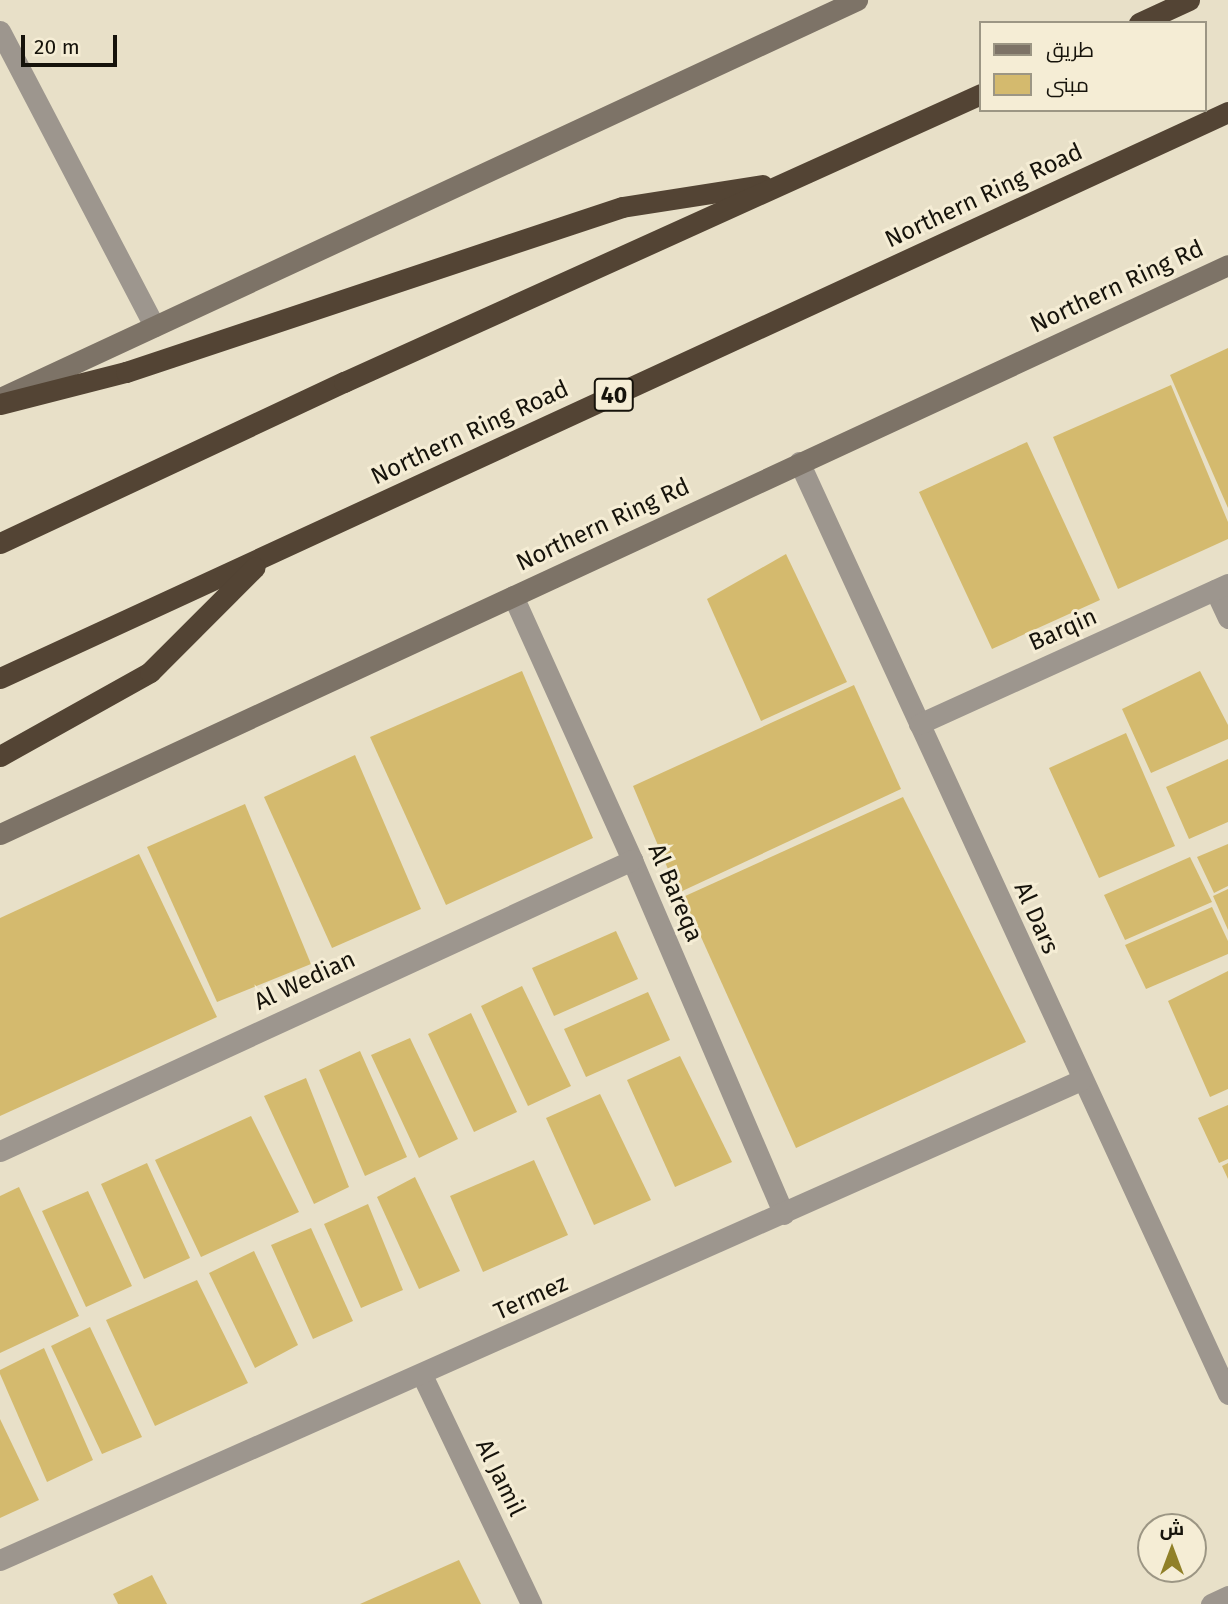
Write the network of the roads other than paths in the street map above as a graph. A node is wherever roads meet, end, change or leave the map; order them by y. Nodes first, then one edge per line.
1 (857, 0) edge
2 (1189, 0) edge
3 (1143, 21) edge
4 (0, 31) edge
5 (979, 95) edge
6 (1228, 112) edge
7 (789, 181) junction
8 (1228, 265) edge
9 (154, 326) junction
10 (0, 398) edge
11 (0, 404) edge
12 (799, 462) junction
13 (0, 543) edge
14 (266, 556) junction
15 (1222, 587) edge
16 (513, 596) junction
17 (1228, 618) edge
18 (0, 678) edge
19 (919, 724) junction
20 (0, 756) edge
21 (0, 834) edge
22 (632, 860) junction
23 (1081, 1080) junction
24 (0, 1150) edge
25 (784, 1213) junction
26 (422, 1375) junction
27 (1228, 1394) edge
28 (0, 1560) edge
29 (1228, 1595) edge
30 (531, 1604) edge
31 (1210, 1604) edge

1 - 9 street
2 - 3 highway
4 - 9 street
5 - 7 highway
6 - 14 highway, Northern Ring Road / 40
7 - 11 highway
7 - 13 highway
8 - 12 street, Northern Ring Rd
9 - 10 street
12 - 16 street, Northern Ring Rd
12 - 19 street, Al Dars
14 - 18 highway, Northern Ring Road / 40
14 - 20 highway
15 - 17 street
15 - 19 street, Barqin
16 - 21 street, Northern Ring Rd
16 - 22 street, Al Bareqa
19 - 23 street, Al Dars
22 - 24 street, Al Wedian
22 - 25 street, Al Bareqa
23 - 25 street, Termez
23 - 27 street, Al Dars
25 - 26 street, Termez
26 - 28 street, Termez
26 - 30 street, Al Jamil
29 - 31 street

